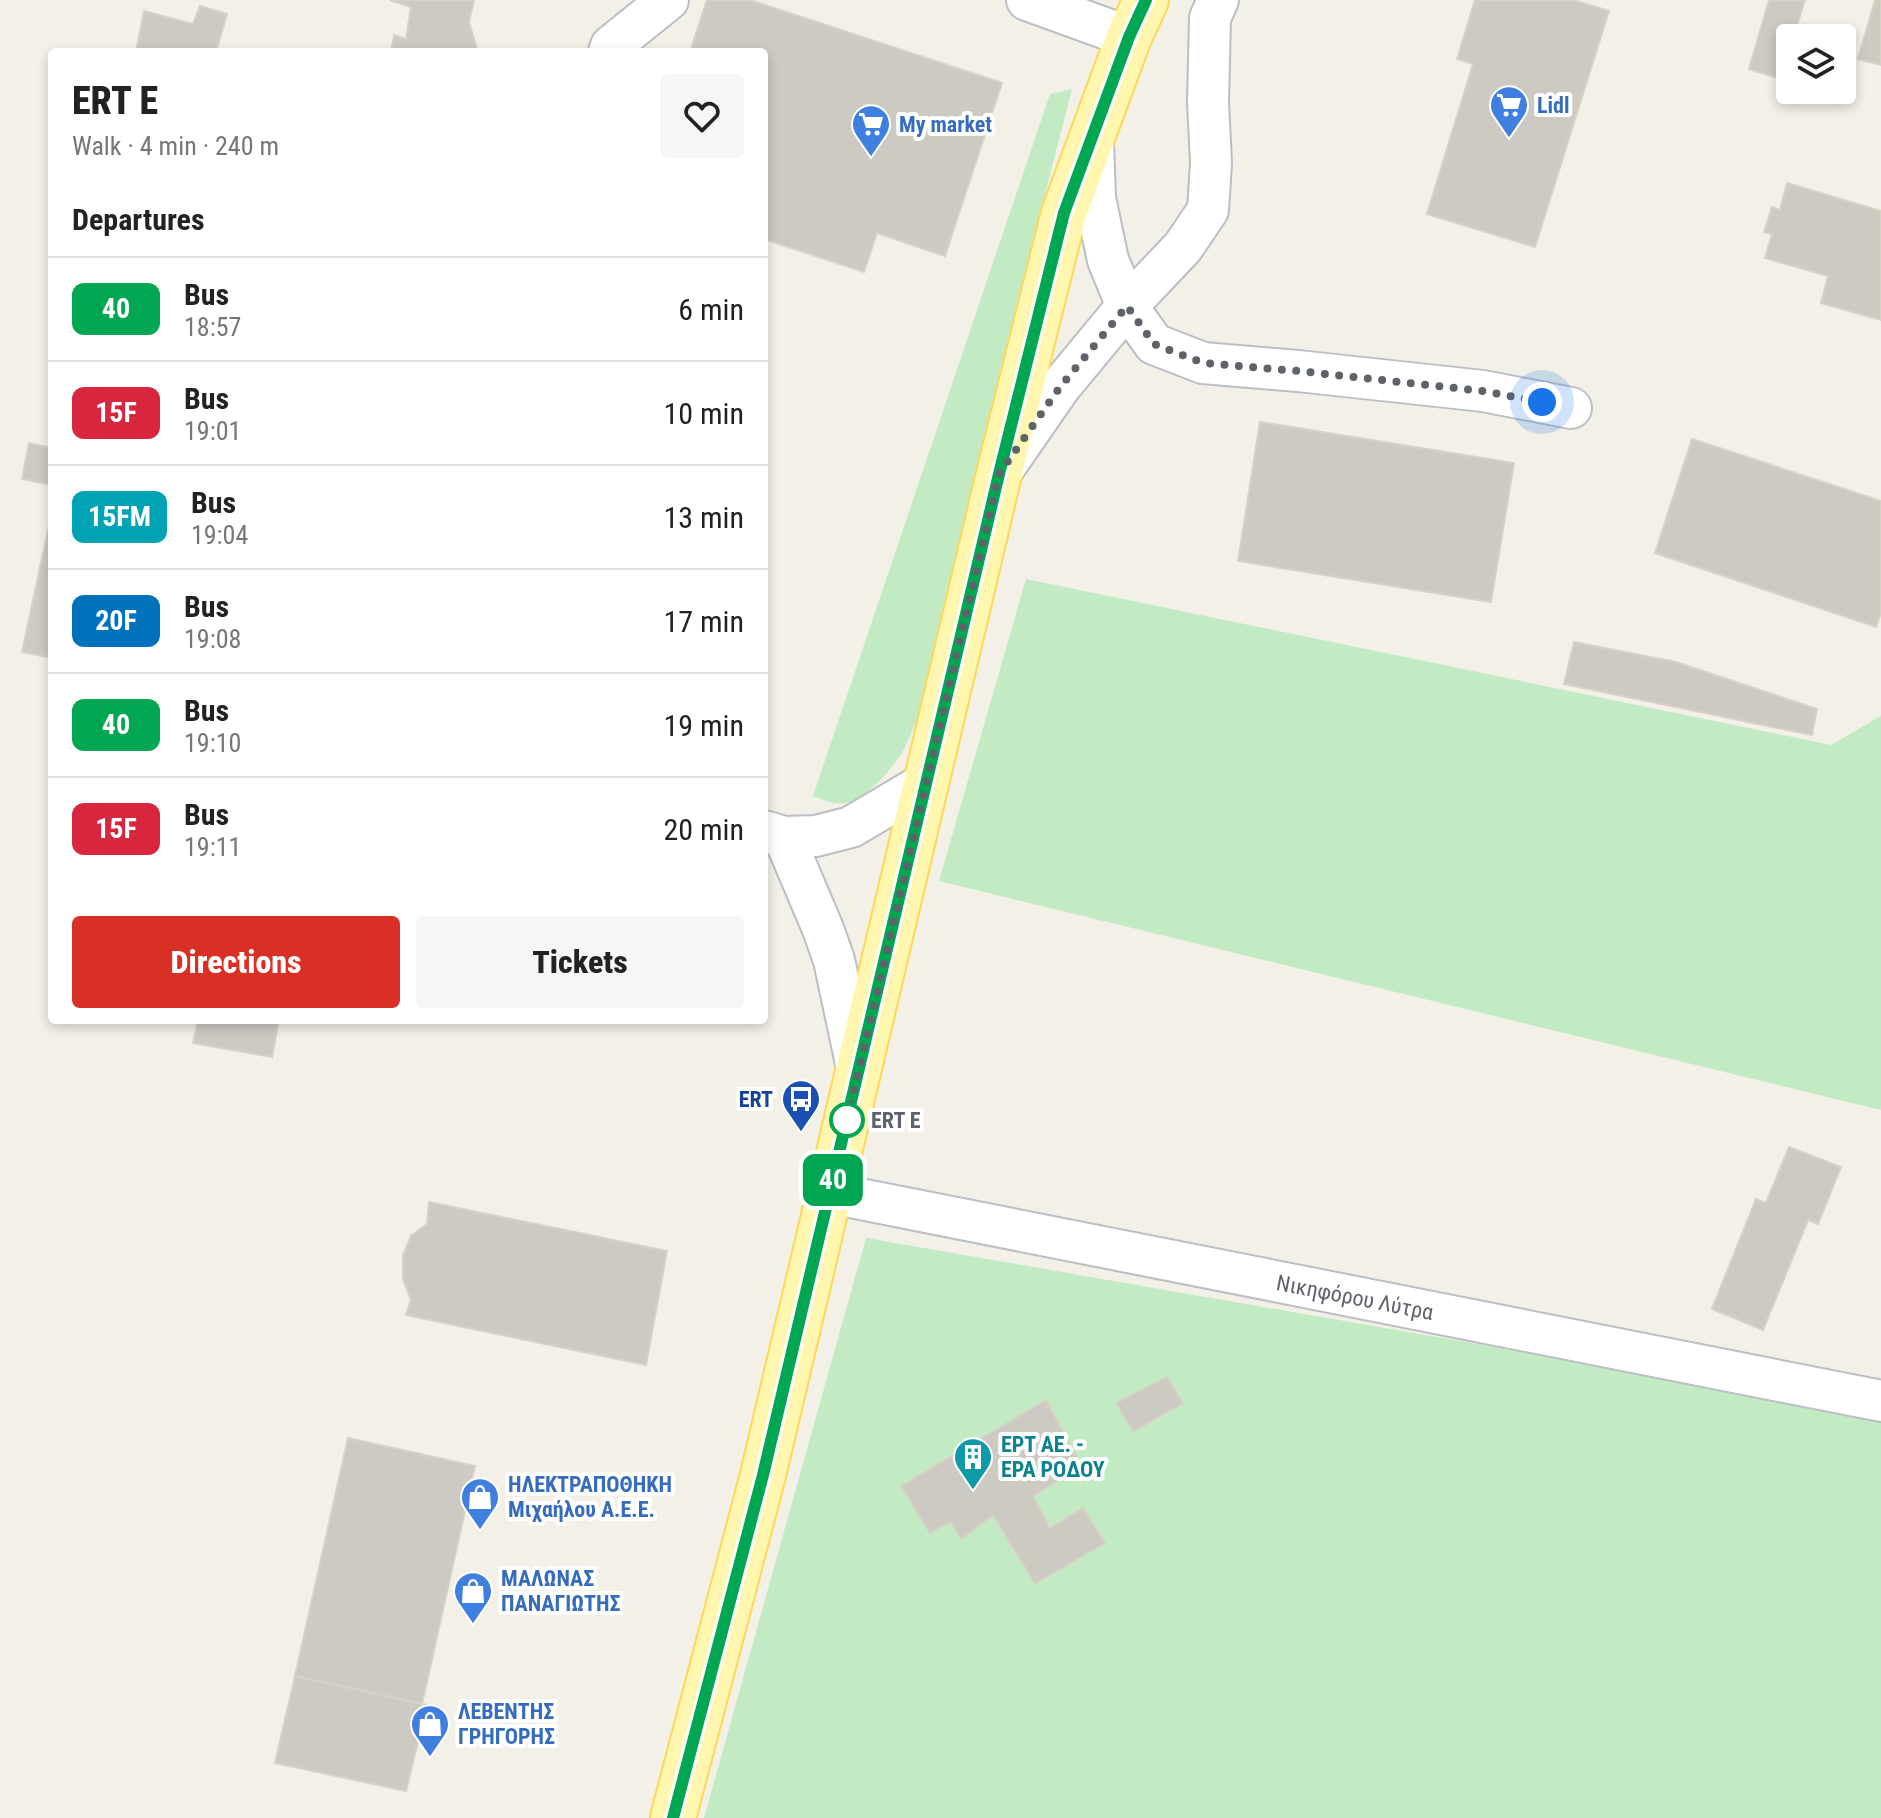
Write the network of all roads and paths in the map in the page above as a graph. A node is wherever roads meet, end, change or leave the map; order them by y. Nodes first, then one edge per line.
1 (668, 0) edge
2 (1027, 0) edge
3 (1218, 0) edge
4 (1138, 19) edge
5 (610, 48) edge
6 (1093, 136) junction
7 (1127, 306) junction
8 (1571, 408) dead end
9 (999, 474) junction
10 (927, 782) junction
11 (774, 834) edge
12 (858, 1073) junction
13 (830, 1193) junction
14 (1881, 1401) edge
15 (673, 1818) edge

1 - 5 street
2 - 4 street
3 - 7 street
4 - 6 main road
6 - 7 street
6 - 9 main road
7 - 8 street
7 - 9 street
9 - 10 main road
10 - 11 street
10 - 12 main road
11 - 12 street
12 - 13 main road
13 - 14 street, Νικηφόρου Λύτρα
13 - 15 main road

